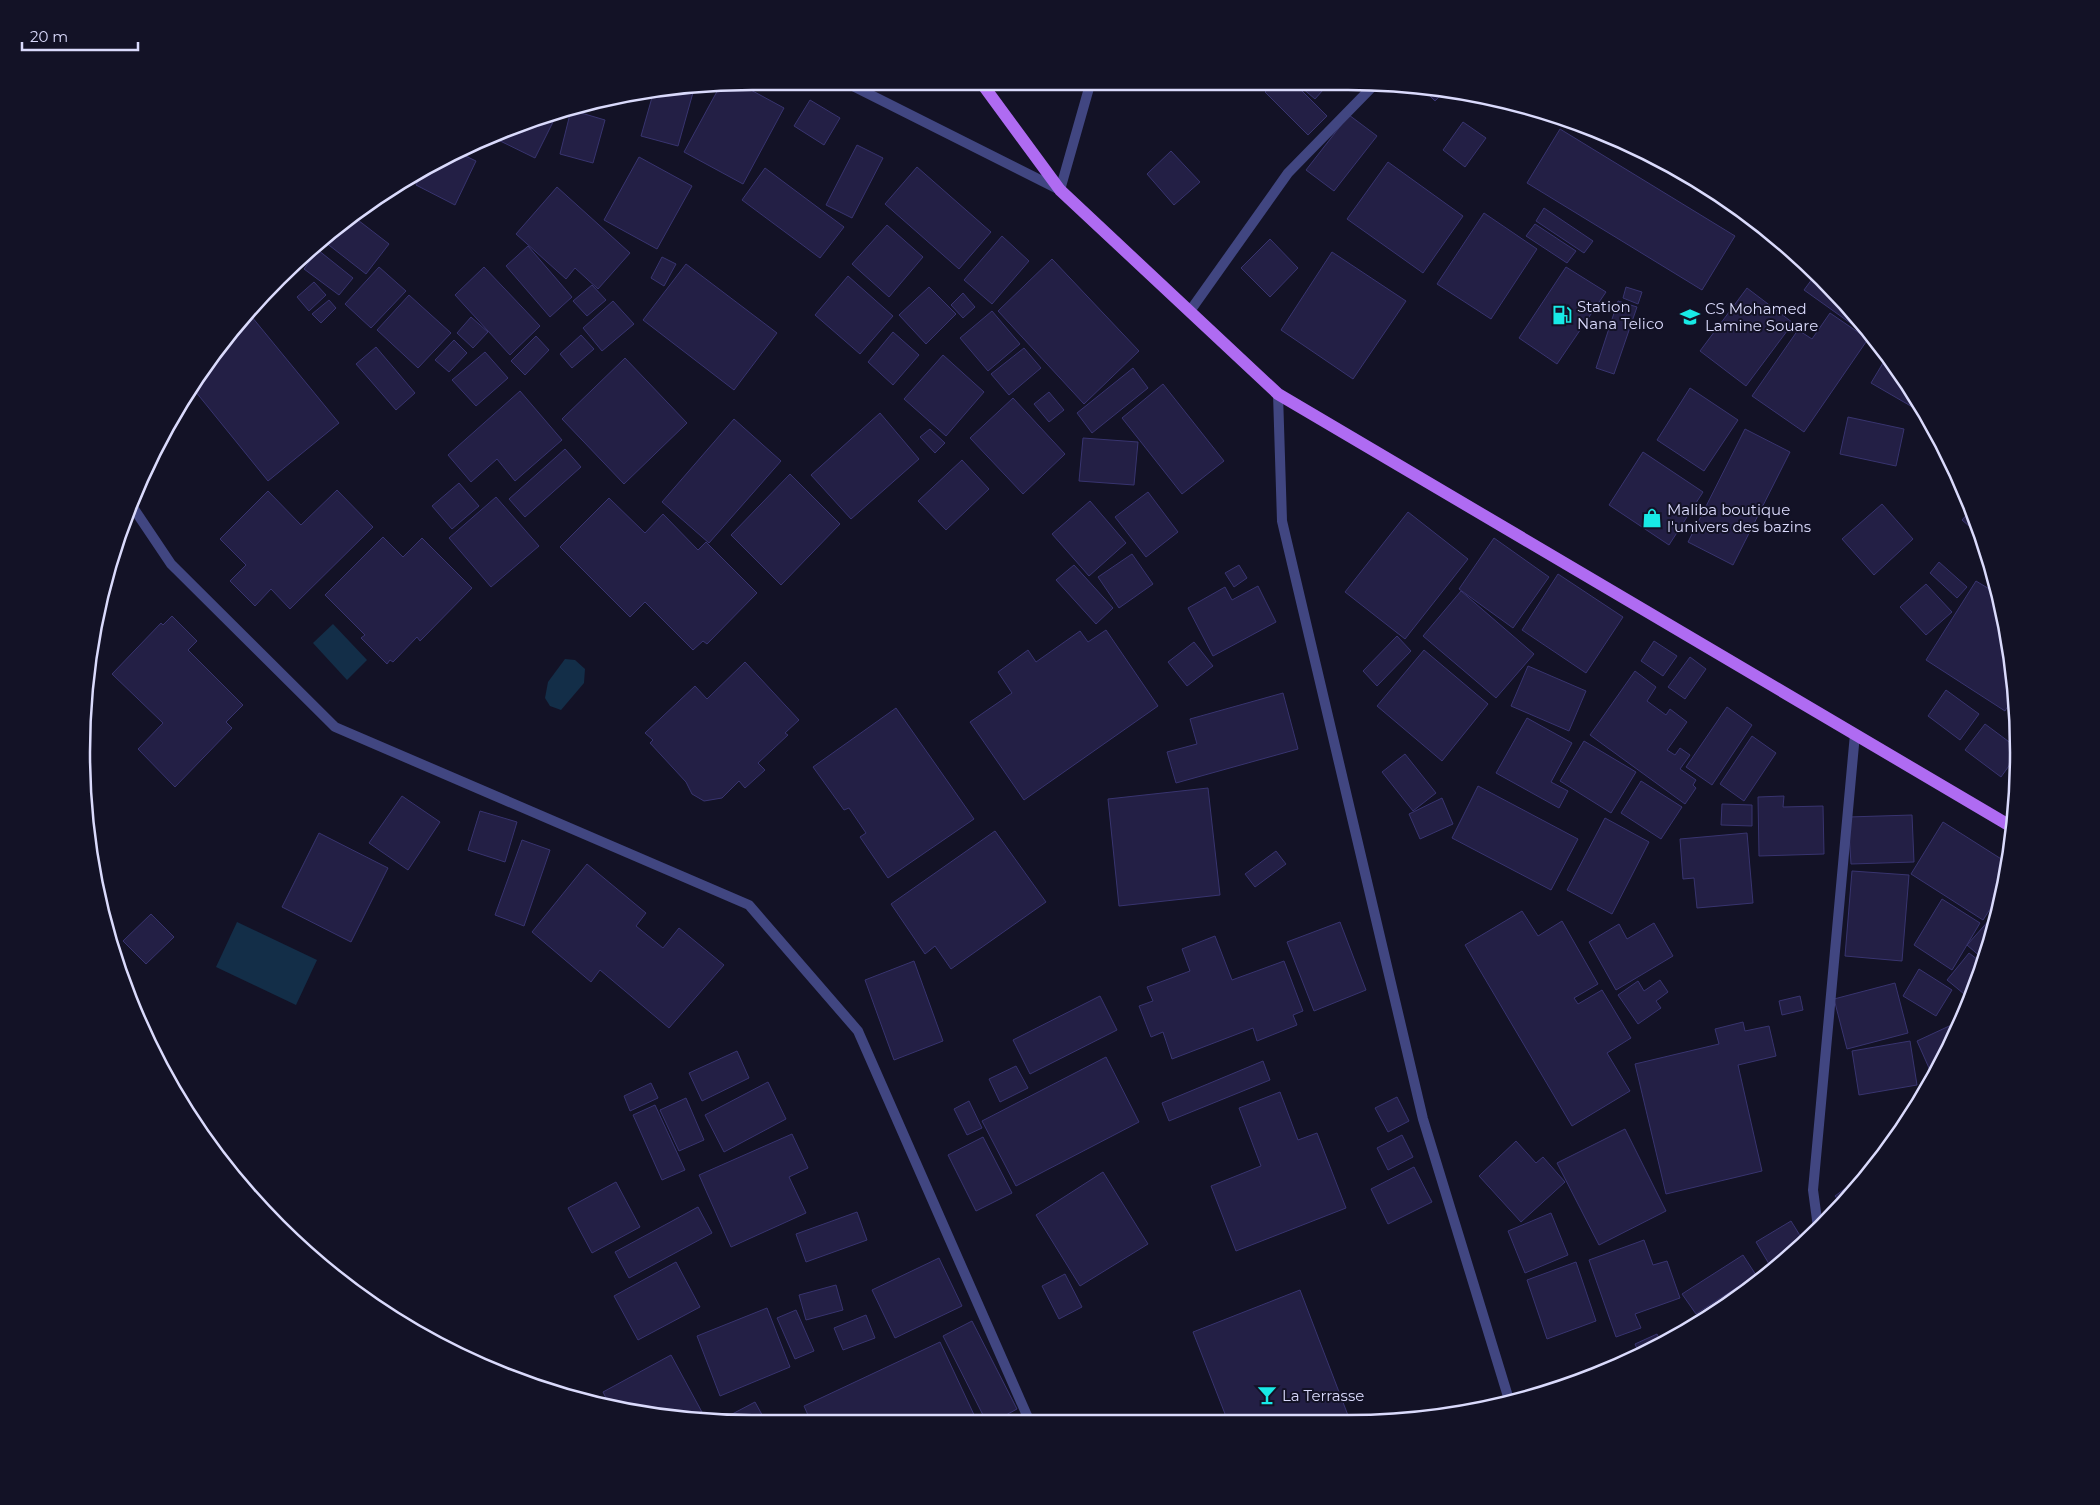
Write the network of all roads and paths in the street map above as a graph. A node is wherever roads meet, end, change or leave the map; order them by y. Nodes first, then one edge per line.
1 (861, 90) edge
2 (987, 90) edge
3 (1088, 90) edge
4 (1369, 90) edge
5 (1060, 190) junction
6 (1190, 311) junction
7 (1278, 394) junction
8 (135, 512) edge
9 (1855, 734) junction
10 (2006, 823) edge
11 (1817, 1220) edge
12 (1507, 1395) edge
13 (1027, 1415) edge

1 - 5 street
2 - 5 main road
3 - 5 street
4 - 6 street
5 - 6 main road
6 - 7 main road
7 - 9 main road
7 - 12 street
8 - 13 street
9 - 10 main road
9 - 11 street

